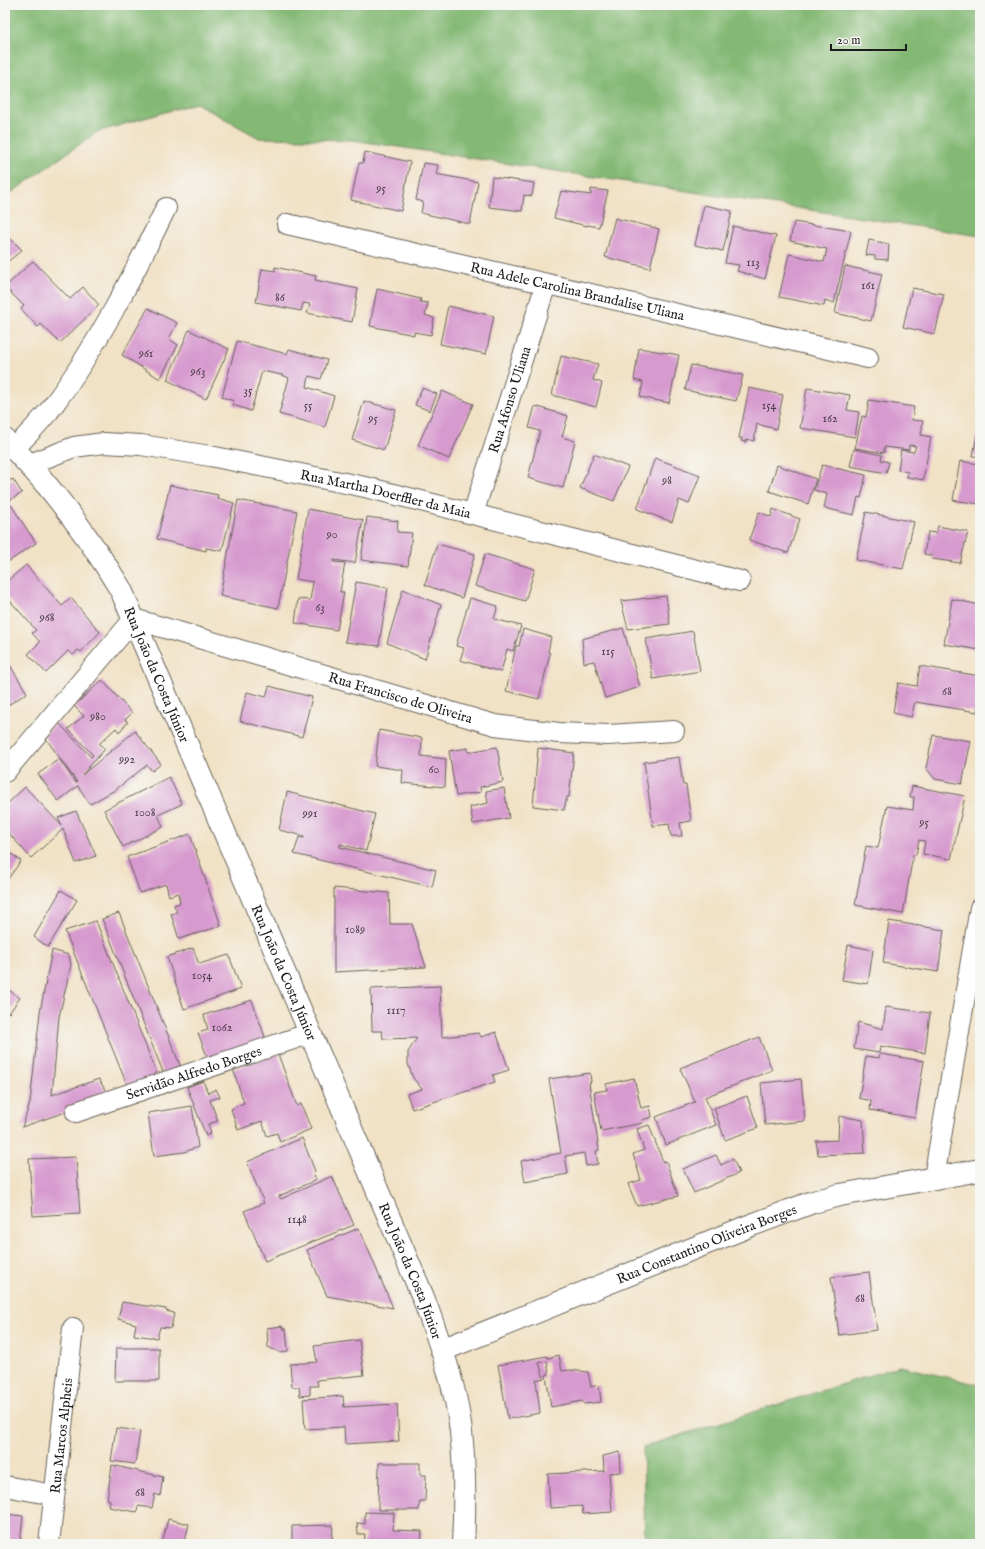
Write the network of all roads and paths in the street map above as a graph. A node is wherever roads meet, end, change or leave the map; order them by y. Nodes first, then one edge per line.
1 (166, 208) dead end
2 (287, 224) dead end
3 (546, 284) junction
4 (868, 358) dead end
5 (10, 445) edge
6 (30, 464) junction
7 (473, 514) junction
8 (740, 581) dead end
9 (134, 619) junction
10 (674, 731) dead end
11 (5, 772) edge
12 (980, 908) edge
13 (311, 1032) junction
14 (76, 1112) dead end
15 (980, 1170) edge
16 (934, 1178) junction
17 (73, 1328) dead end
18 (442, 1350) junction
19 (5, 1486) edge
20 (54, 1495) junction
21 (49, 1544) edge
22 (463, 1544) edge

1 - 5 street
2 - 3 street, Rua Adele Carolina Brandalise Uliana
3 - 4 street, Rua Adele Carolina Brandalise Uliana
3 - 7 street, Rua Afonso Uliana
5 - 6 main road, Rua João da Costa Júnior
6 - 7 street, Rua Martha Doerffler da Maia
6 - 9 main road, Rua João da Costa Júnior
7 - 8 street, Rua Martha Doerffler da Maia
9 - 10 street, Rua Francisco de Oliveira
9 - 11 street
9 - 13 main road, Rua João da Costa Júnior
12 - 16 street
13 - 14 street, Servidão Alfredo Borges
13 - 18 main road, Rua João da Costa Júnior
15 - 16 main road, Rua Constantino Oliveira Borges
16 - 18 main road, Rua Constantino Oliveira Borges
17 - 20 street, Rua Marcos Alpheis
18 - 22 main road, Rua João da Costa Júnior
19 - 20 street
20 - 21 street, Rua Marcos Alpheis

